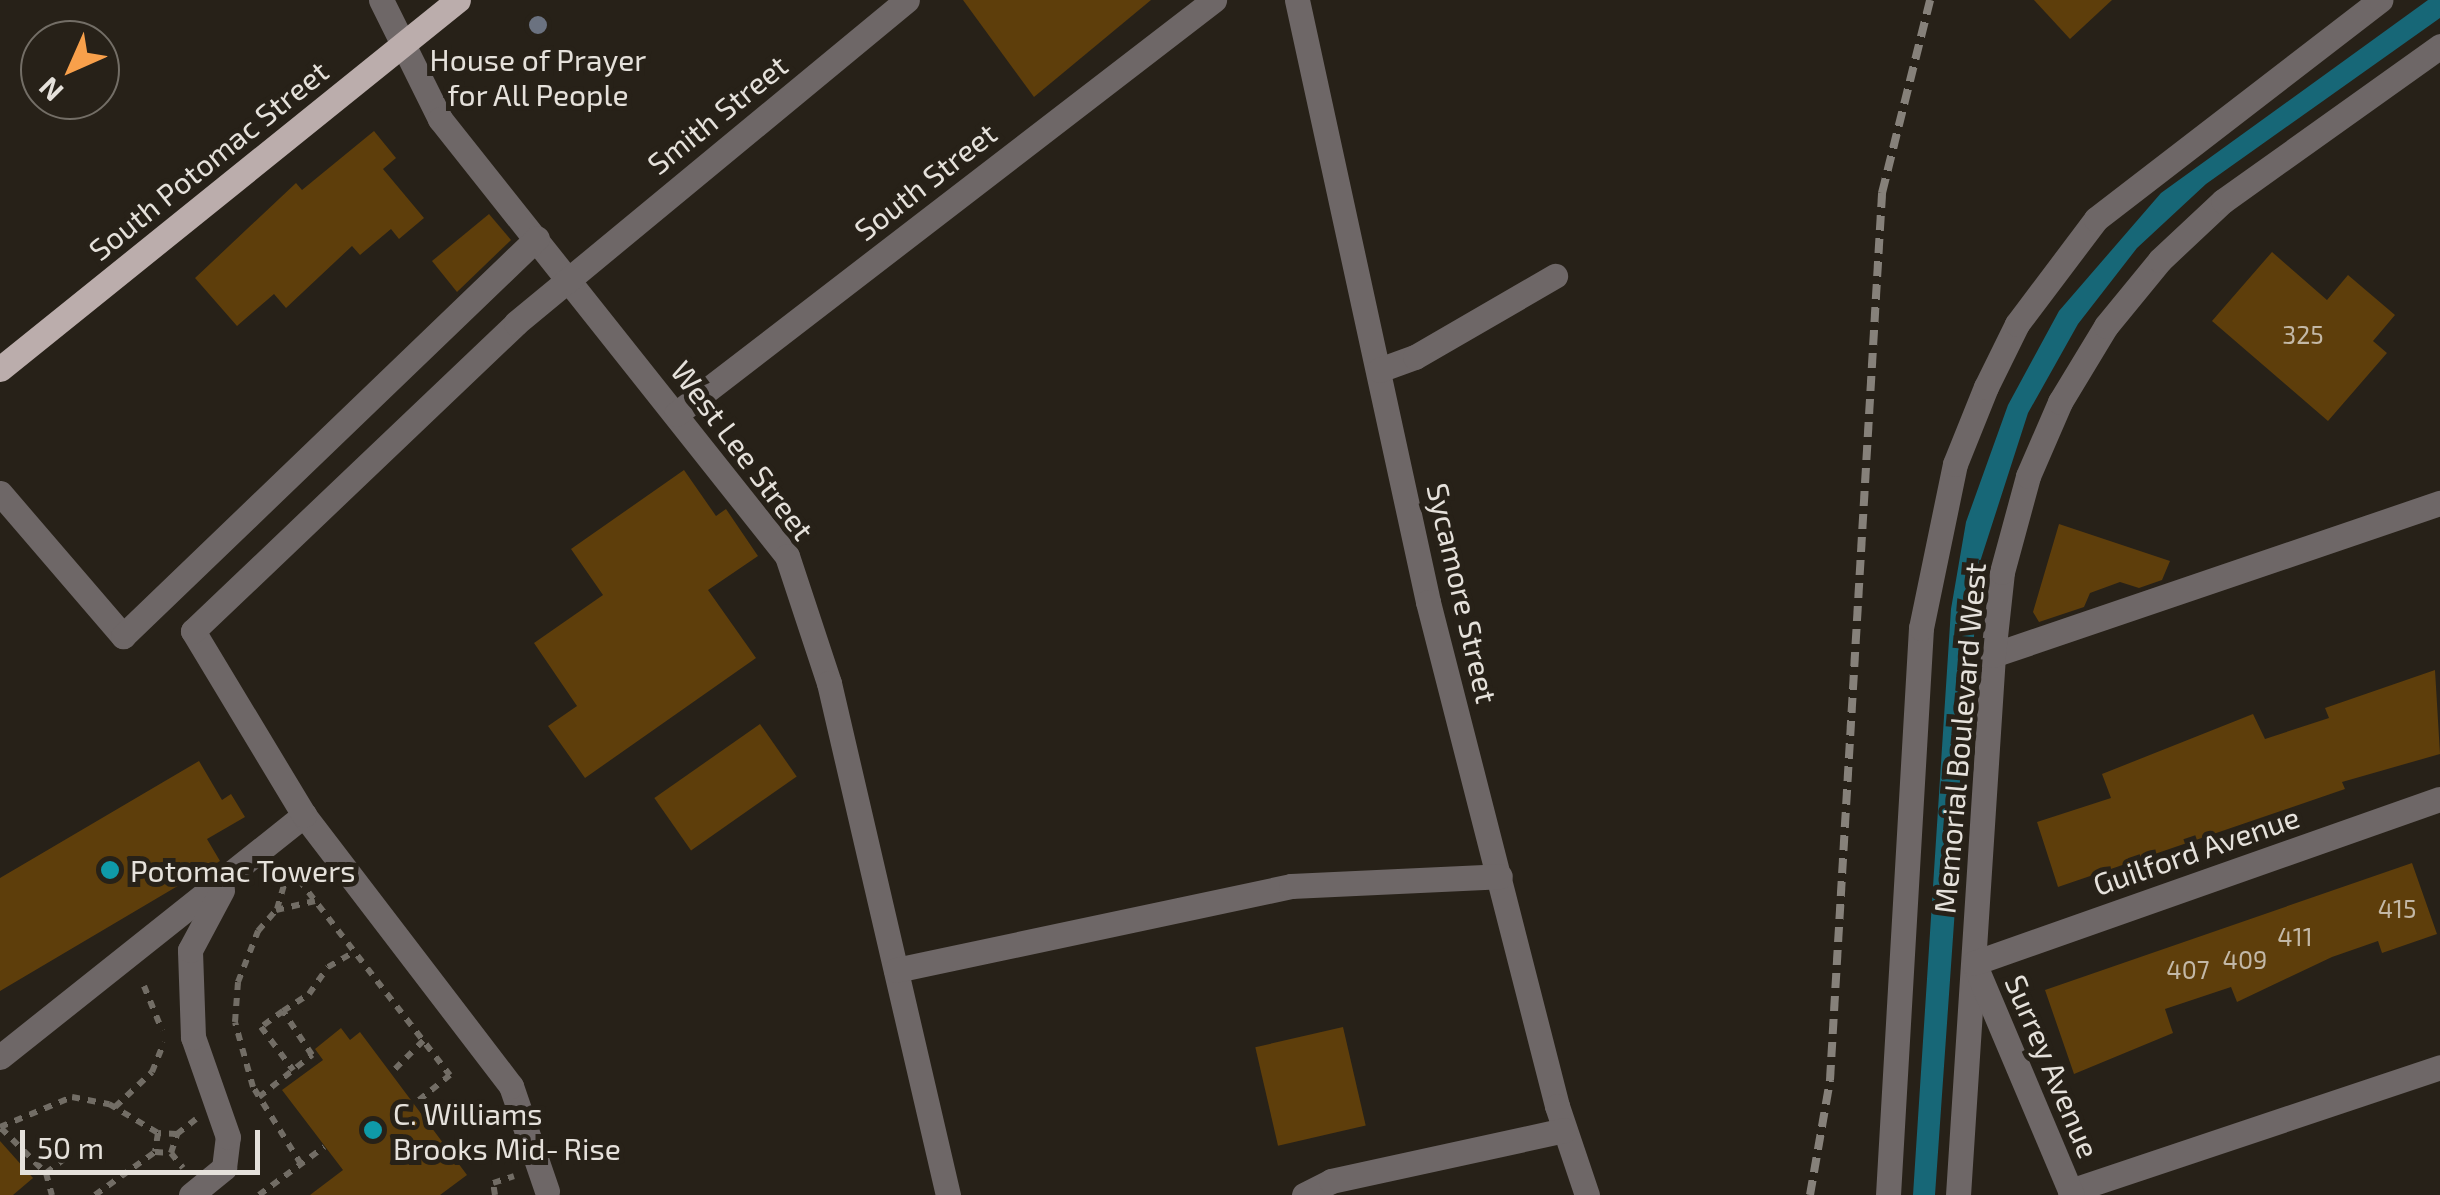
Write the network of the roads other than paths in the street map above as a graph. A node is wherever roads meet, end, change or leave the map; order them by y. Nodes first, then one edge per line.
1 (381, 0) edge
2 (458, 0) edge
3 (907, 0) edge
4 (1214, 0) edge
5 (1298, 0) edge
6 (2380, 0) edge
7 (404, 43) junction
8 (2440, 46) edge
9 (537, 238) junction
10 (1554, 276) dead end
11 (569, 278) junction
12 (0, 370) edge
13 (1379, 370) junction
14 (676, 414) junction
15 (0, 493) edge
16 (2440, 503) edge
17 (1993, 655) junction
18 (2440, 799) edge
19 (304, 815) junction
20 (1500, 876) junction
21 (227, 881) junction
22 (1974, 963) junction
23 (896, 970) junction
24 (0, 1057) edge
25 (2440, 1067) edge
26 (1564, 1130) junction
27 (547, 1190) dead end
28 (195, 1192) edge
29 (2071, 1193) edge
30 (948, 1195) edge
31 (1304, 1195) edge
32 (1587, 1195) edge
33 (1888, 1195) edge
34 (1958, 1195) edge

1 - 7 street, West Lee Street
2 - 7 main road, South Potomac Street
3 - 11 street, Smith Street
4 - 14 street, South Street
5 - 13 street, Sycamore Street
6 - 33 street
7 - 9 street, West Lee Street
7 - 12 main road, South Potomac Street
8 - 17 street, Memorial Boulevard West
9 - 11 street, West Lee Street
9 - 15 street
10 - 13 street
11 - 14 street, West Lee Street
11 - 19 street, Smith Street
13 - 20 street, Sycamore Street
14 - 23 street, West Lee Street
16 - 17 street
17 - 22 street, Memorial Boulevard West
18 - 22 street, Guilford Avenue
19 - 21 street
19 - 27 street
20 - 23 street
20 - 26 street, Sycamore Street
21 - 24 street
21 - 28 street
22 - 29 street, Surrey Avenue
22 - 34 street, Memorial Boulevard West
23 - 30 street, West Lee Street
25 - 29 street
26 - 31 street
26 - 32 street, Sycamore Street

